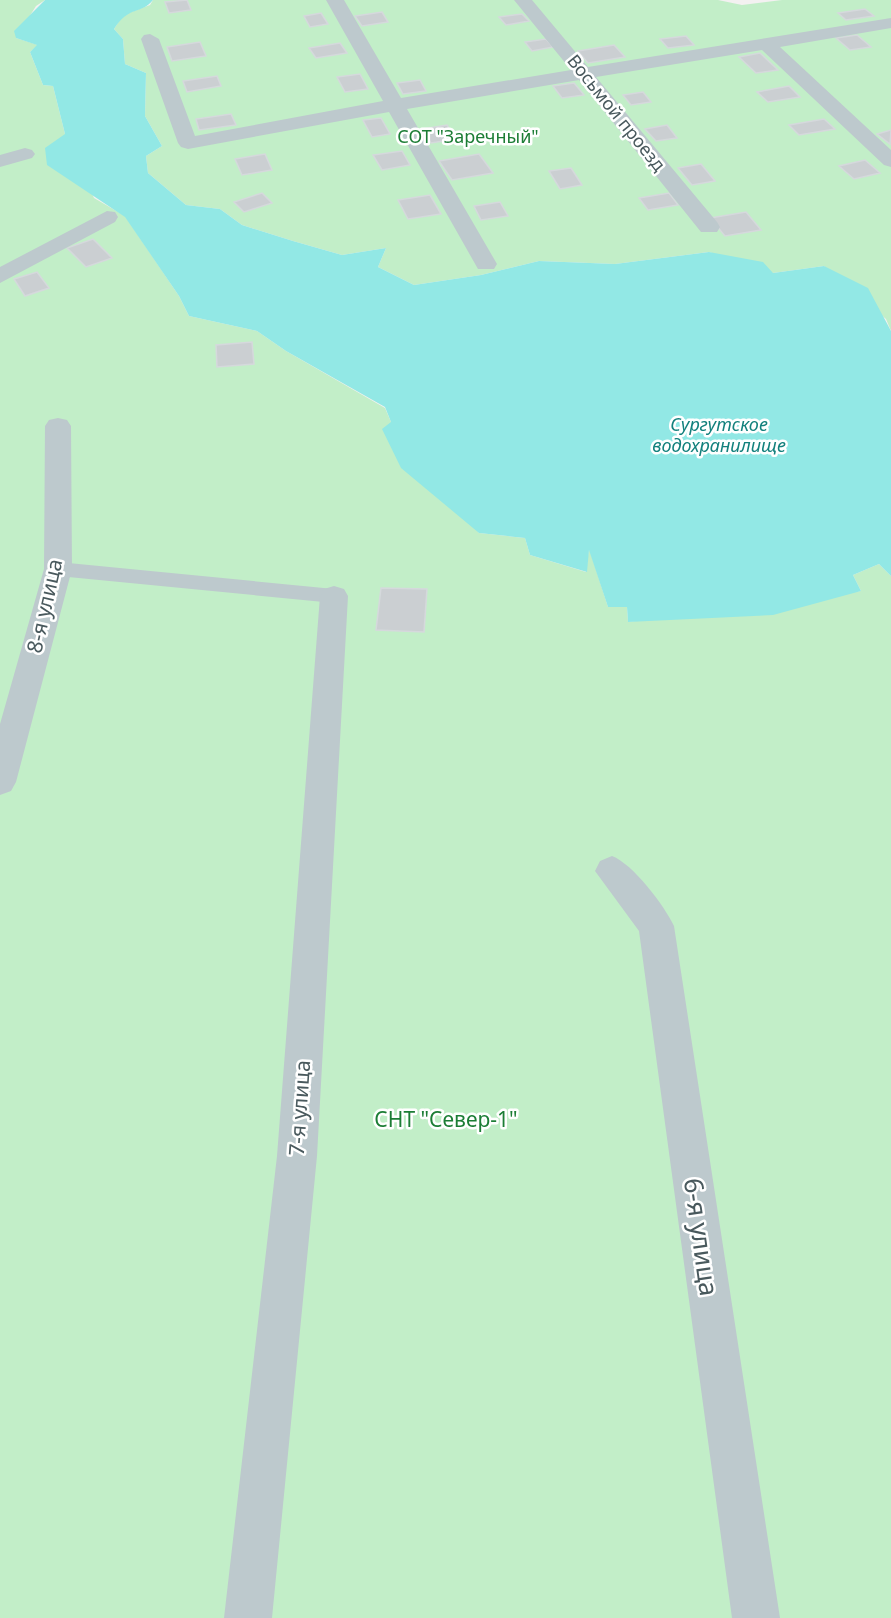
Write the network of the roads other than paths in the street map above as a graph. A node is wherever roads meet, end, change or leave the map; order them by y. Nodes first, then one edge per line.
1 (335, 0) edge
2 (523, 0) edge
3 (891, 23) edge
4 (150, 39) dead end
5 (768, 45) junction
6 (585, 73) junction
7 (393, 105) junction
8 (25, 154) dead end
9 (0, 160) edge
10 (891, 161) edge
11 (107, 217) dead end
12 (709, 227) dead end
13 (486, 264) dead end
14 (0, 276) edge
15 (58, 426) dead end
16 (58, 569) junction
17 (334, 596) joint
18 (0, 782) edge
19 (612, 870) dead end
20 (248, 1618) edge
21 (756, 1618) edge

1 - 7 street
2 - 6 street, Восьмой проезд
3 - 5 street
4 - 7 street
5 - 6 street
5 - 10 street
6 - 7 street
6 - 12 street, Восьмой проезд
7 - 13 street
8 - 9 street
11 - 14 street
15 - 16 street, 8-я улица
16 - 17 lane
16 - 18 street, 8-я улица
17 - 20 street, 7-я улица
19 - 21 street, 6-я улица

